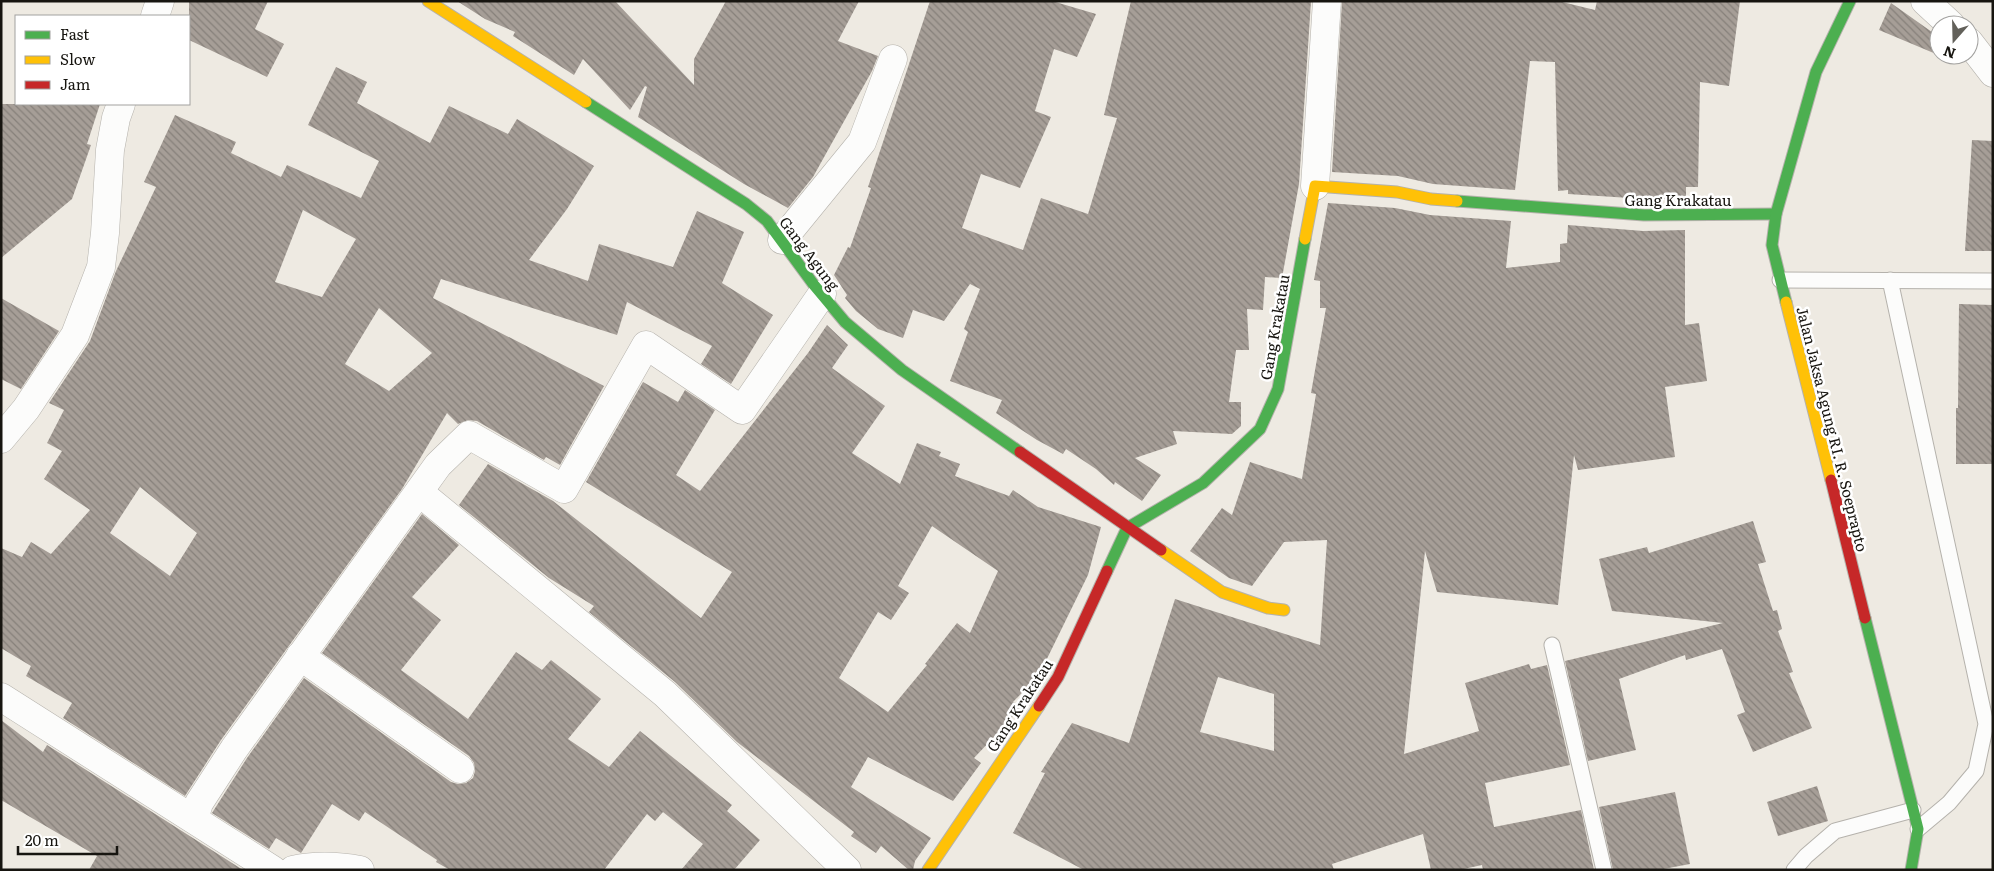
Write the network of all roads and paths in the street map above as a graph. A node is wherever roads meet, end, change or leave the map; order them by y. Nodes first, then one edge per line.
1 (160, 1) edge
2 (428, 1) edge
3 (1327, 1) edge
4 (1850, 1) edge
5 (1925, 1) edge
6 (154, 15) edge
7 (1940, 15) edge
8 (1979, 55) edge
9 (893, 59) dead end
10 (1993, 73) edge
11 (121, 105) edge
12 (1315, 186) junction
13 (1776, 214) junction
14 (782, 240) junction
15 (1780, 280) junction
16 (1890, 280) junction
17 (1993, 281) edge
18 (822, 294) junction
19 (1, 439) edge
20 (419, 492) junction
21 (1127, 528) junction
22 (1284, 610) dead end
23 (1552, 645) dead end
24 (300, 656) junction
25 (1, 697) edge
26 (460, 769) dead end
27 (1913, 810) junction
28 (194, 819) junction
29 (1918, 829) junction
30 (273, 870) edge
31 (293, 870) edge
32 (360, 870) edge
33 (847, 870) edge
34 (928, 870) edge
35 (1604, 870) edge
36 (1794, 870) edge
37 (1911, 870) edge

1 - 6 street
2 - 14 main road, Gang Agung
3 - 12 street
4 - 13 main road, Jalan Jaksa Agung RI. R. Soeprapto
5 - 7 street
8 - 10 street
9 - 14 street
11 - 19 street
12 - 13 main road, Gang Krakatau
12 - 21 main road, Gang Krakatau
13 - 15 main road, Jalan Jaksa Agung RI. R. Soeprapto
14 - 18 main road, Gang Agung
15 - 16 lane
15 - 27 main road, Jalan Jaksa Agung RI. R. Soeprapto
16 - 17 lane
16 - 29 lane
18 - 20 street
18 - 21 main road, Gang Agung
20 - 24 street
20 - 33 street
21 - 22 main road, Gang Agung
21 - 34 main road, Gang Krakatau
23 - 35 lane
24 - 26 street
24 - 28 street
25 - 28 street
27 - 29 main road, Jalan Jaksa Agung RI. R. Soeprapto
27 - 36 lane
28 - 30 street
29 - 37 main road, Jalan Jaksa Agung RI. R. Soeprapto
31 - 32 street

